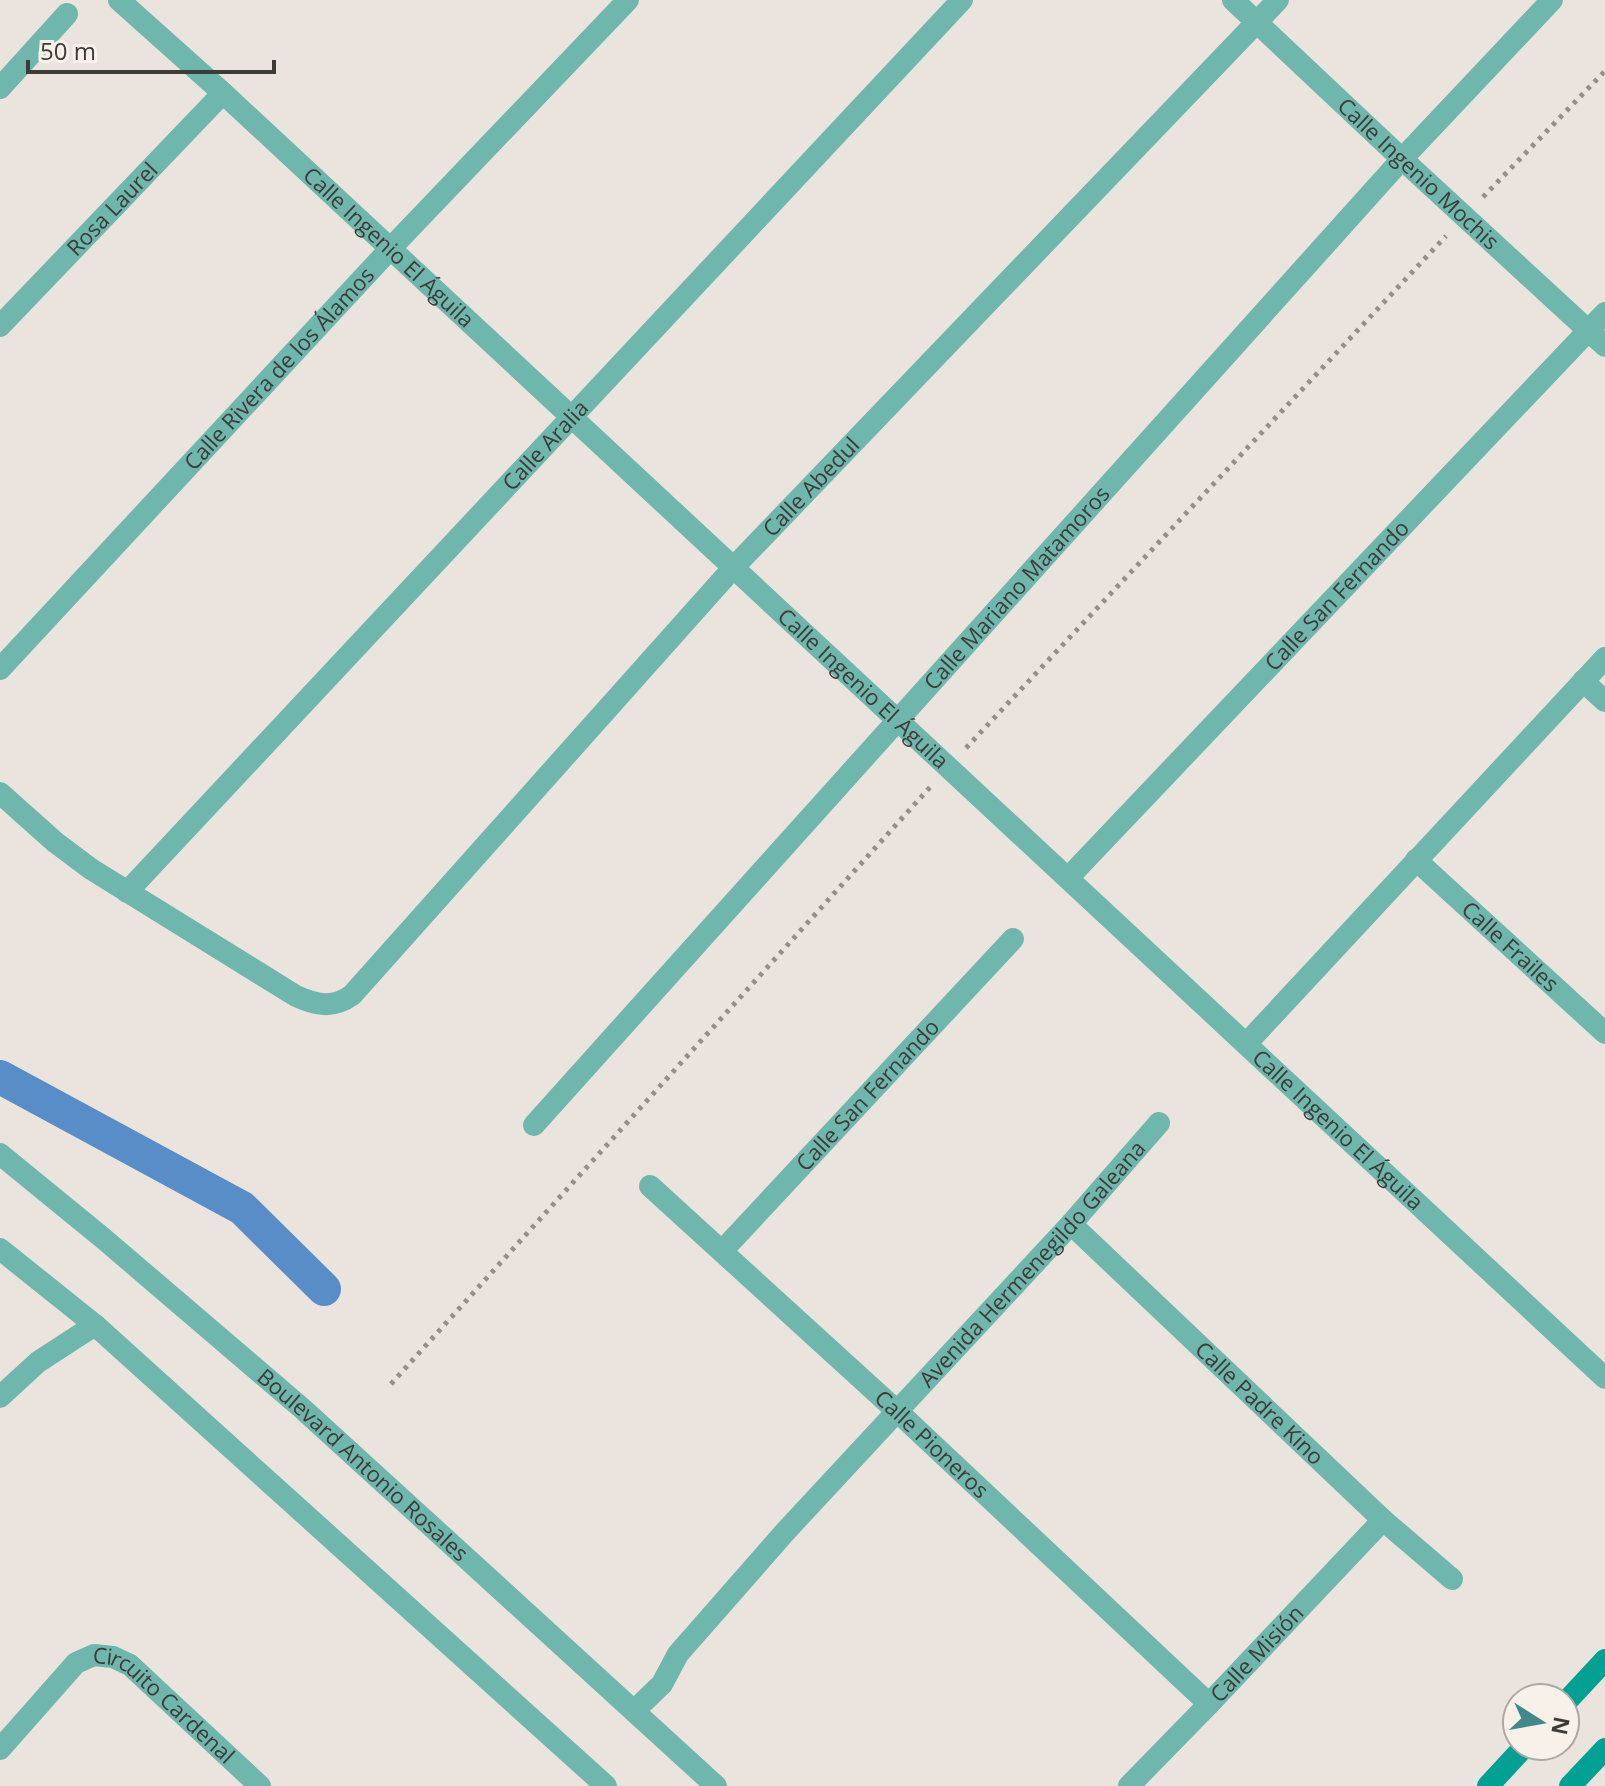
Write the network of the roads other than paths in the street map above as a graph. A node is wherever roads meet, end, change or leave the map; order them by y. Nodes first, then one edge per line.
1 (119, 0) edge
2 (628, 0) edge
3 (962, 0) edge
4 (1233, 0) edge
5 (1278, 0) edge
6 (1552, 0) edge
7 (67, 14) dead end
8 (1257, 23) junction
9 (0, 88) edge
10 (223, 93) junction
11 (1402, 159) junction
12 (390, 249) junction
13 (1605, 313) edge
14 (0, 326) edge
15 (1597, 339) edge
16 (571, 417) junction
17 (733, 568) junction
18 (1605, 658) edge
19 (0, 669) edge
20 (1583, 681) junction
21 (1605, 701) edge
22 (898, 721) junction
23 (0, 793) edge
24 (1416, 860) junction
25 (1068, 878) junction
26 (127, 892) junction
27 (1013, 939) dead end
28 (1605, 1033) edge
29 (1246, 1044) junction
30 (1159, 1123) dead end
31 (534, 1125) dead end
32 (0, 1154) edge
33 (650, 1186) dead end
34 (1071, 1224) junction
35 (0, 1249) edge
36 (723, 1250) junction
37 (95, 1325) junction
38 (1605, 1378) edge
39 (0, 1397) edge
40 (898, 1412) junction
41 (1383, 1520) junction
42 (1452, 1579) dead end
43 (1605, 1660) edge
44 (1581, 1686) edge
45 (1209, 1704) junction
46 (634, 1711) junction
47 (0, 1749) edge
48 (1605, 1749) edge
49 (1510, 1762) edge
50 (260, 1786) edge
51 (606, 1786) edge
52 (716, 1786) edge
53 (1129, 1786) edge
54 (1488, 1786) edge
55 (1570, 1786) edge

1 - 10 street, Calle Ingenio El Águila
2 - 12 street, Calle Rivera de los Álamos
3 - 16 street, Calle Aralia
4 - 8 street, Calle Ingenio Mochis
5 - 8 street, Calle Abedul
6 - 11 street, Calle Mariano Matamoros
7 - 9 street
8 - 11 street, Calle Ingenio Mochis
8 - 17 street, Calle Abedul
10 - 12 street, Calle Ingenio El Águila
10 - 14 street, Rosa Laurel
11 - 15 street, Calle Ingenio Mochis
11 - 22 street, Calle Mariano Matamoros
12 - 16 street, Calle Ingenio El Águila
12 - 19 street, Calle Rivera de los Álamos
13 - 15 street, Calle San Fernando
15 - 25 street, Calle San Fernando
16 - 17 street, Calle Ingenio El Águila
16 - 26 street, Calle Aralia
17 - 22 street, Calle Ingenio El Águila
17 - 26 street, Calle Abedul
18 - 20 street
20 - 21 street
20 - 24 street
22 - 25 street, Calle Ingenio El Águila
22 - 31 street, Calle Mariano Matamoros
23 - 26 street
24 - 28 street, Calle Frailes
24 - 29 street
25 - 29 street, Calle Ingenio El Águila
27 - 36 street, Calle San Fernando
29 - 38 street, Calle Ingenio El Águila
30 - 34 street, Avenida Hermenegildo Galeana
32 - 46 street, Boulevard Antonio Rosales
33 - 36 street, Calle Pioneros
34 - 40 street, Avenida Hermenegildo Galeana
34 - 41 street, Calle Padre Kino
35 - 37 street
36 - 40 street, Calle Pioneros
37 - 39 street
37 - 51 street
40 - 45 street, Calle Pioneros
40 - 46 street, Avenida Hermenegildo Galeana
41 - 42 street, Calle Padre Kino
41 - 45 street, Calle Misión
43 - 44 main road
45 - 53 street, Calle Misión
46 - 52 street, Boulevard Antonio Rosales
47 - 50 street, Circuito Cardenal
48 - 55 main road
49 - 54 main road

